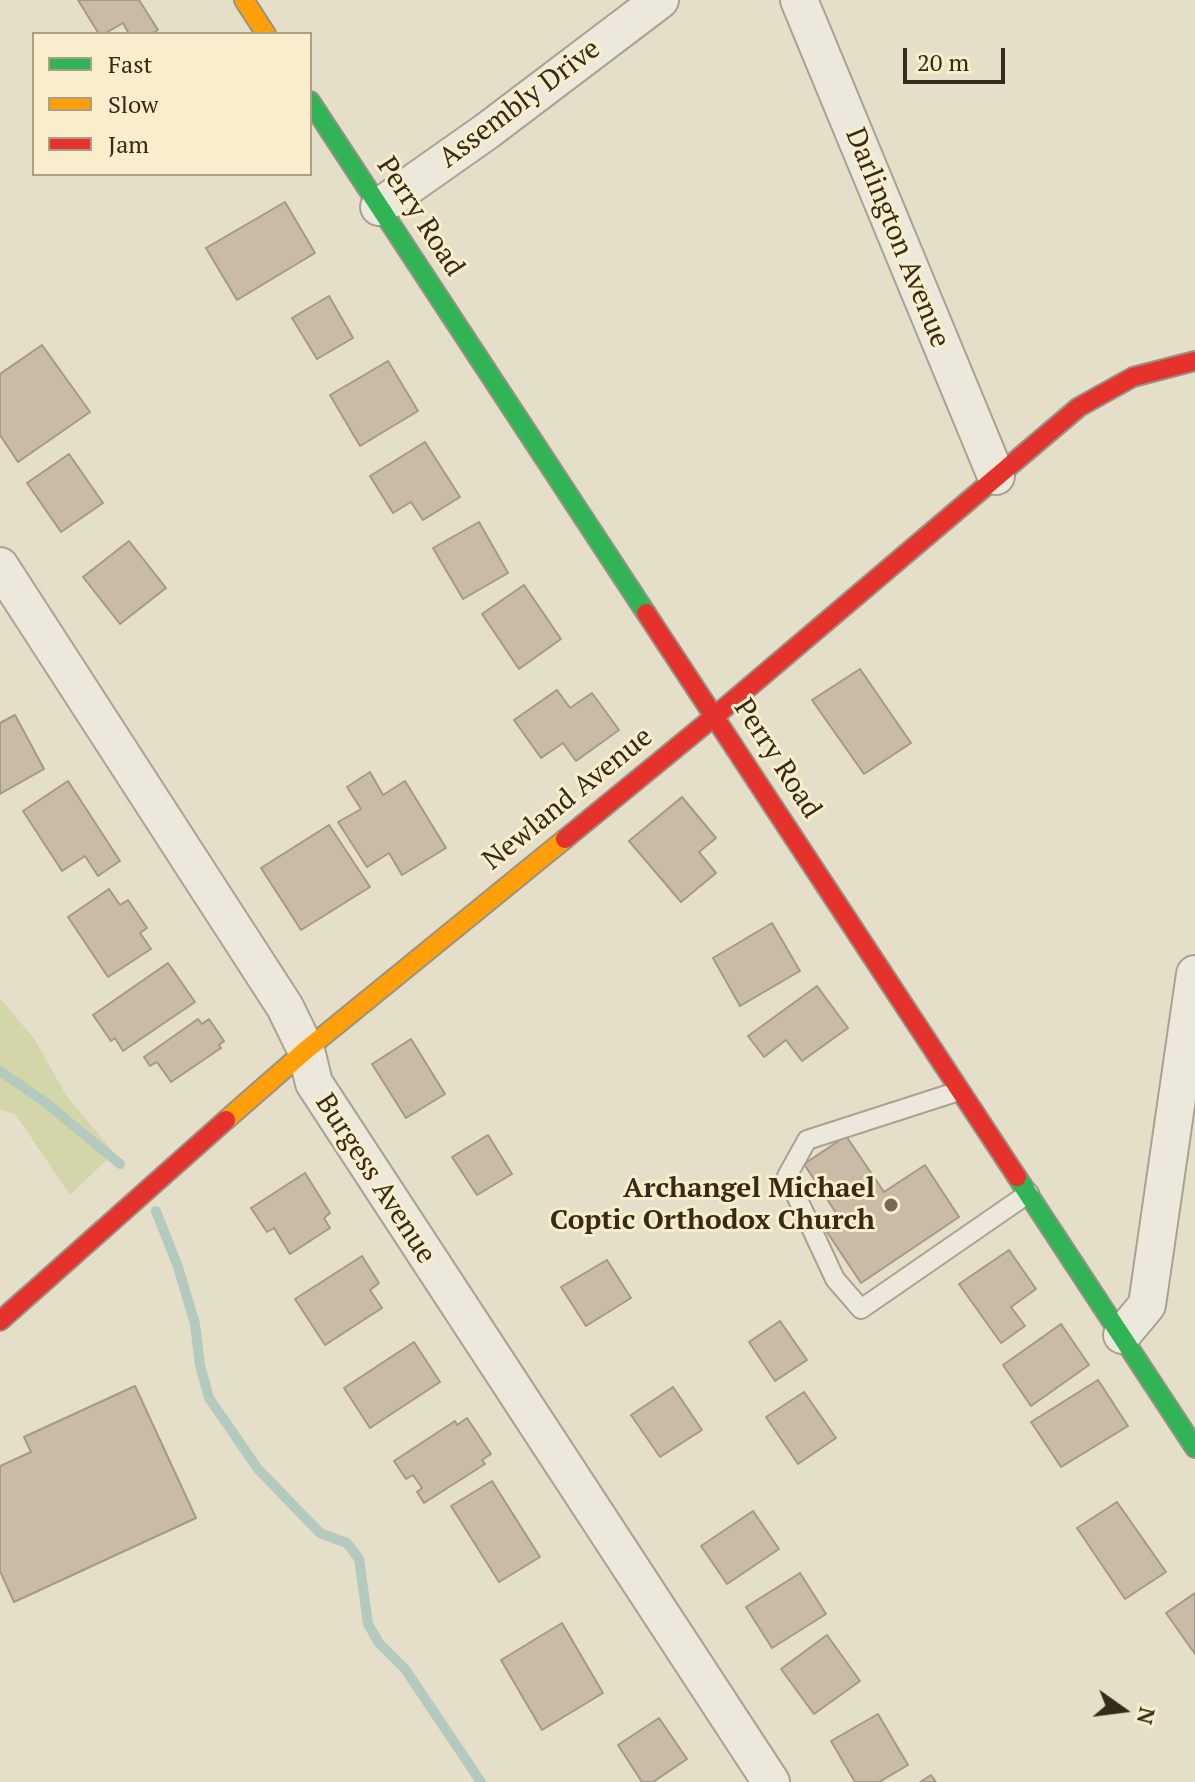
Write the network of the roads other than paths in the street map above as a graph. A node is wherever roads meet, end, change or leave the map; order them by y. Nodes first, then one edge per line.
1 (244, 0) edge
2 (660, 0) edge
3 (799, 0) edge
4 (265, 32) edge
5 (312, 104) edge
6 (379, 207) junction
7 (1195, 361) edge
8 (996, 476) junction
9 (0, 566) edge
10 (715, 716) junction
11 (1195, 974) edge
12 (306, 1050) junction
13 (961, 1090) junction
14 (1029, 1193) junction
15 (0, 1321) edge
16 (1122, 1335) junction
17 (1195, 1448) edge
18 (771, 1782) edge

1 - 4 street
2 - 6 street, Assembly Drive
3 - 8 street, Darlington Avenue
5 - 6 street, Perry Road
6 - 10 street, Perry Road
7 - 8 street, Newland Avenue
8 - 10 street, Newland Avenue
9 - 12 street, Burgess Avenue
10 - 12 street, Newland Avenue
10 - 13 street, Perry Road
11 - 16 street
12 - 15 street, Newland Avenue
12 - 18 street, Burgess Avenue
13 - 14 street, Perry Road
13 - 14 lane
14 - 16 street, Perry Road
16 - 17 street, Perry Road

